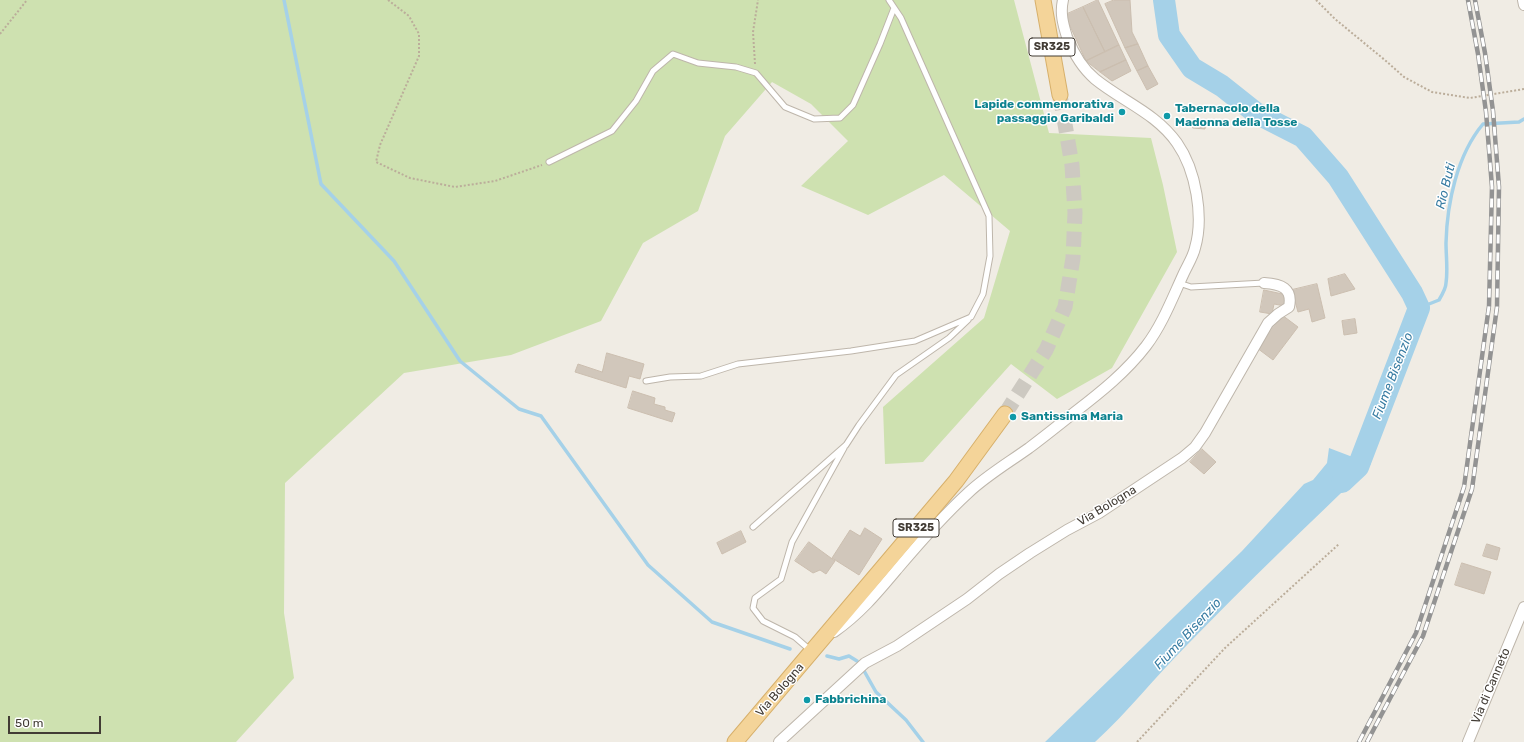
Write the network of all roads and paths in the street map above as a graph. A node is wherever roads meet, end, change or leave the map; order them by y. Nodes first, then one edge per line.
1 (27, 0) edge
2 (388, 0) edge
3 (758, 0) edge
4 (889, 0) edge
5 (1043, 0) edge
6 (1063, 0) edge
7 (1316, 0) edge
8 (1523, 0) edge
9 (1524, 5) edge
10 (894, 8) junction
11 (0, 34) edge
12 (756, 73) junction
13 (1524, 89) edge
14 (1060, 95) tunnel mouth
15 (550, 162) joint
16 (1179, 283) junction
17 (1264, 283) joint
18 (971, 317) junction
19 (646, 381) dead end
20 (1005, 414) tunnel mouth
21 (846, 445) junction
22 (753, 527) dead end
23 (1339, 544) dead end
24 (1524, 607) edge
25 (824, 639) junction
26 (812, 652) junction
27 (735, 742) edge
28 (779, 742) edge
29 (1137, 742) edge
30 (1468, 742) edge

1 - 11 path
2 - 15 path
3 - 12 path
4 - 10 lane
5 - 14 main road, SR325
6 - 16 street, Via Bologna
7 - 13 path
8 - 9 street
10 - 12 lane
10 - 18 lane
12 - 15 lane
16 - 17 lane, Via Bologna
16 - 25 street, Via Bologna
17 - 28 street, Via Bologna
18 - 19 lane
18 - 21 lane
20 - 25 main road, Via Bologna / SR325
21 - 22 lane
21 - 26 lane
23 - 29 path
24 - 30 street, Via di Canneto
25 - 26 main road, Via Bologna / SR325
26 - 27 main road, Via Bologna / SR325

